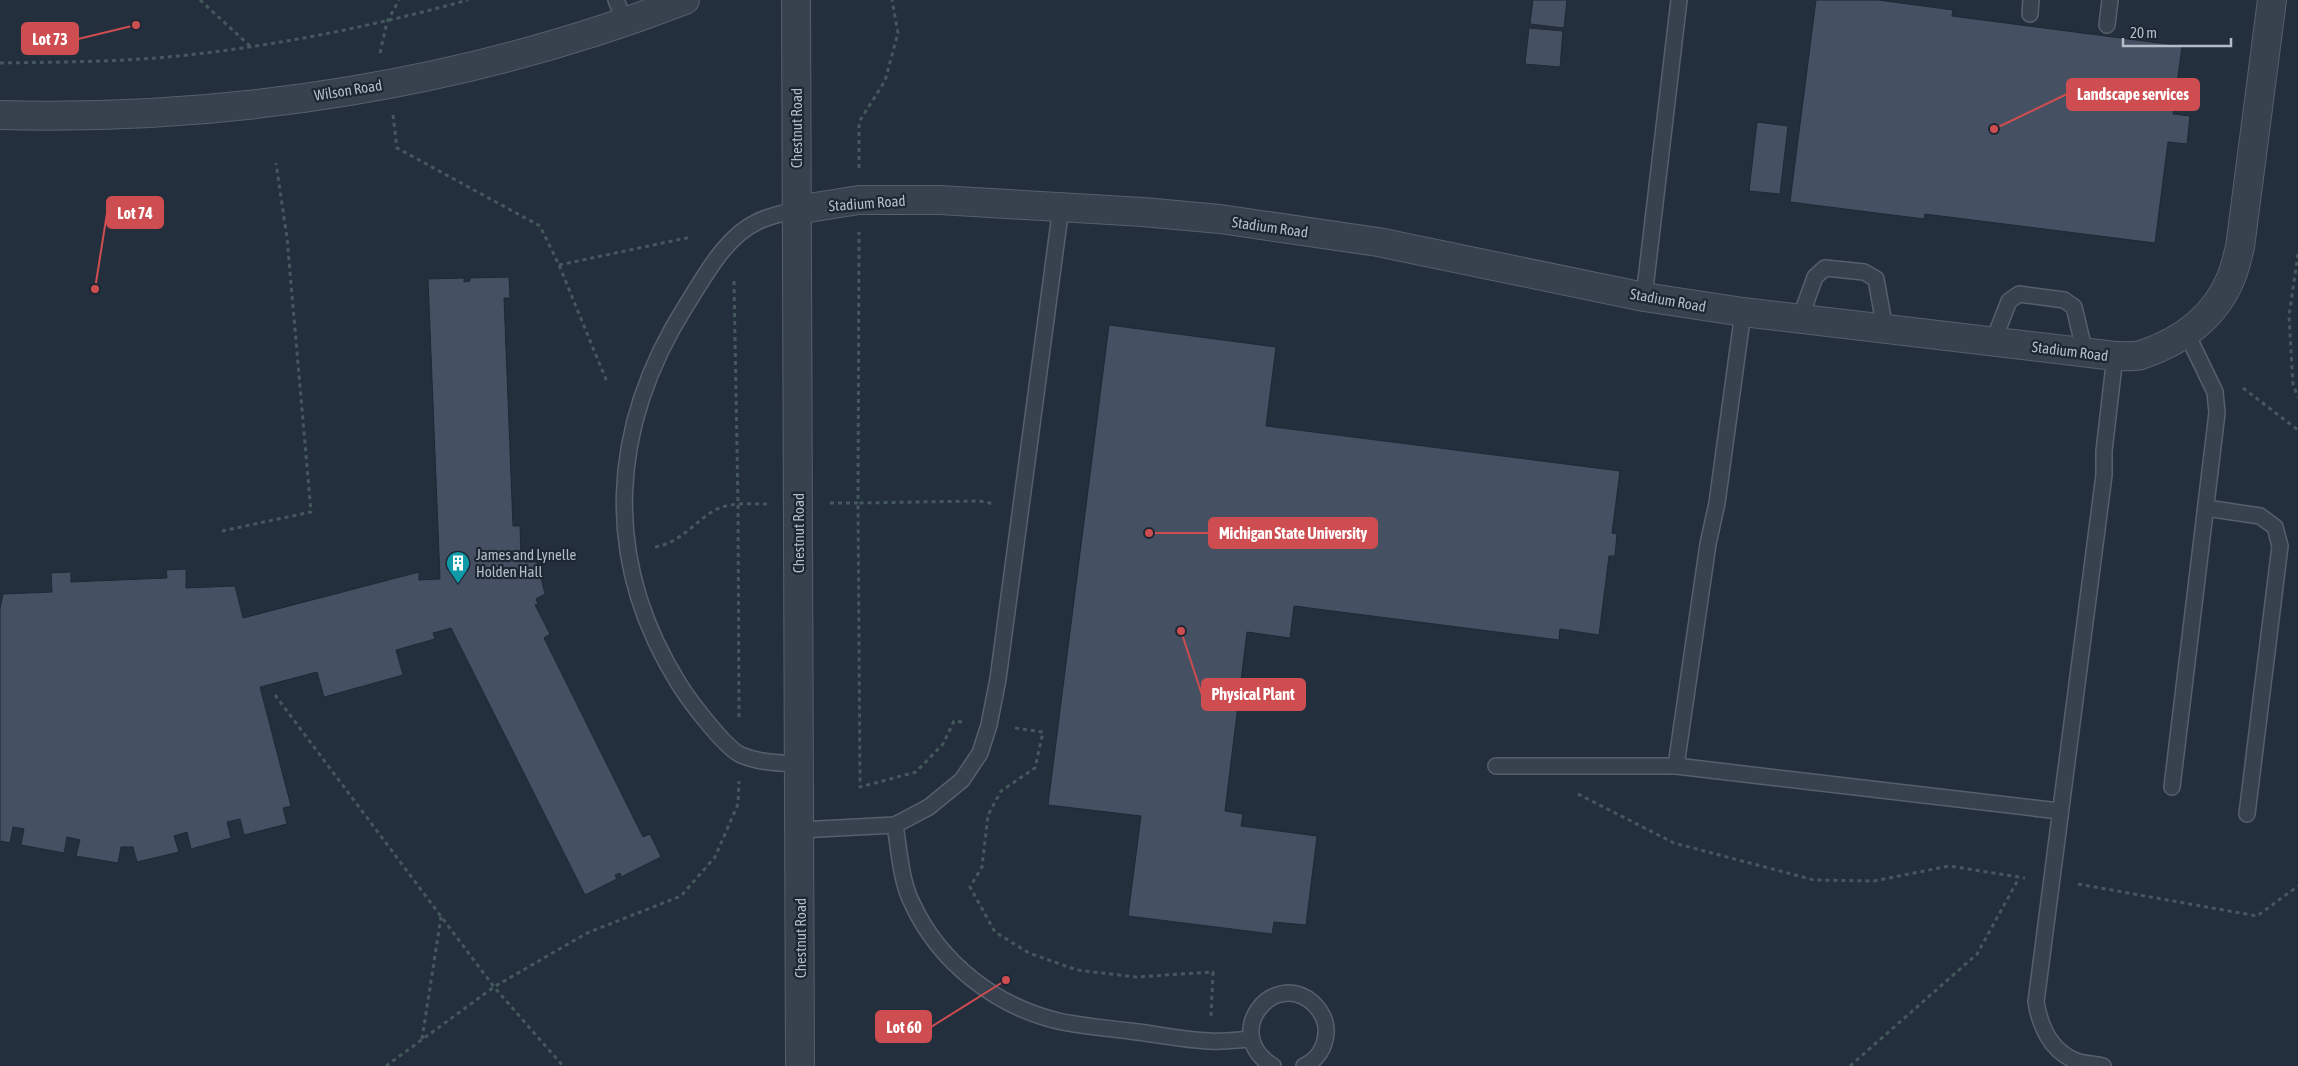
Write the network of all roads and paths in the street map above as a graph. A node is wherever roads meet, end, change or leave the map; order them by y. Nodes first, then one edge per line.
1 (200, 0) edge
2 (399, 0) edge
3 (468, 0) edge
4 (685, 0) edge
5 (796, 0) edge
6 (1679, 0) edge
7 (2110, 0) edge
8 (2272, 0) edge
9 (620, 11) edge
10 (388, 22) junction
11 (2107, 25) dead end
12 (250, 46) junction
13 (0, 62) edge
14 (0, 116) edge
15 (398, 148) dead end
16 (276, 163) dead end
17 (1061, 207) junction
18 (796, 210) junction
19 (691, 237) dead end
20 (2298, 254) edge
21 (559, 265) junction
22 (1644, 297) junction
23 (1743, 312) junction
24 (1800, 320) junction
25 (1885, 329) junction
26 (2187, 334) junction
27 (1993, 342) junction
28 (2085, 353) junction
29 (2115, 356) junction
30 (607, 382) dead end
31 (2243, 388) dead end
32 (2298, 397) edge
33 (2298, 430) edge
34 (2206, 508) junction
35 (222, 530) dead end
36 (274, 695) dead end
37 (800, 764) junction
38 (1496, 766) dead end
39 (1676, 766) junction
40 (2172, 787) dead end
41 (1572, 792) dead end
42 (2059, 810) junction
43 (2247, 814) dead end
44 (895, 825) junction
45 (800, 830) junction
46 (2019, 878) junction
47 (2050, 880) junction
48 (2298, 886) edge
49 (441, 916) junction
50 (1251, 1039) junction
51 (422, 1040) dead end
52 (562, 1066) edge
53 (800, 1066) edge
54 (1273, 1066) edge
55 (1304, 1066) edge
56 (1850, 1066) edge
57 (2103, 1066) edge

1 - 12 path
2 - 10 path
3 - 10 path
4 - 9 street, Wilson Road
5 - 18 street, Chestnut Road
6 - 22 lane
7 - 11 lane
8 - 26 street, Stadium Road
9 - 14 street, Wilson Road
10 - 12 path
12 - 13 path
15 - 21 path
16 - 35 path
17 - 18 street, Stadium Road
17 - 22 street, Stadium Road
17 - 44 lane
18 - 37 street, Chestnut Road
18 - 37 lane
19 - 21 path
20 - 32 path
21 - 30 path
22 - 23 street, Stadium Road
23 - 24 street, Stadium Road
23 - 39 lane
24 - 25 street, Stadium Road
24 - 25 lane
25 - 27 street, Stadium Road
26 - 29 street, Stadium Road
26 - 34 lane
27 - 28 street, Stadium Road
27 - 28 lane
28 - 29 street, Stadium Road
29 - 42 lane
31 - 33 path
34 - 40 lane
34 - 43 lane
36 - 49 path
37 - 45 street, Chestnut Road
38 - 39 lane
39 - 42 lane
41 - 46 path
42 - 47 lane
44 - 45 lane
44 - 50 lane
45 - 53 street, Chestnut Road
46 - 47 path
46 - 56 path
47 - 48 path
47 - 57 lane
49 - 51 path
49 - 52 path
50 - 54 lane
50 - 55 lane

